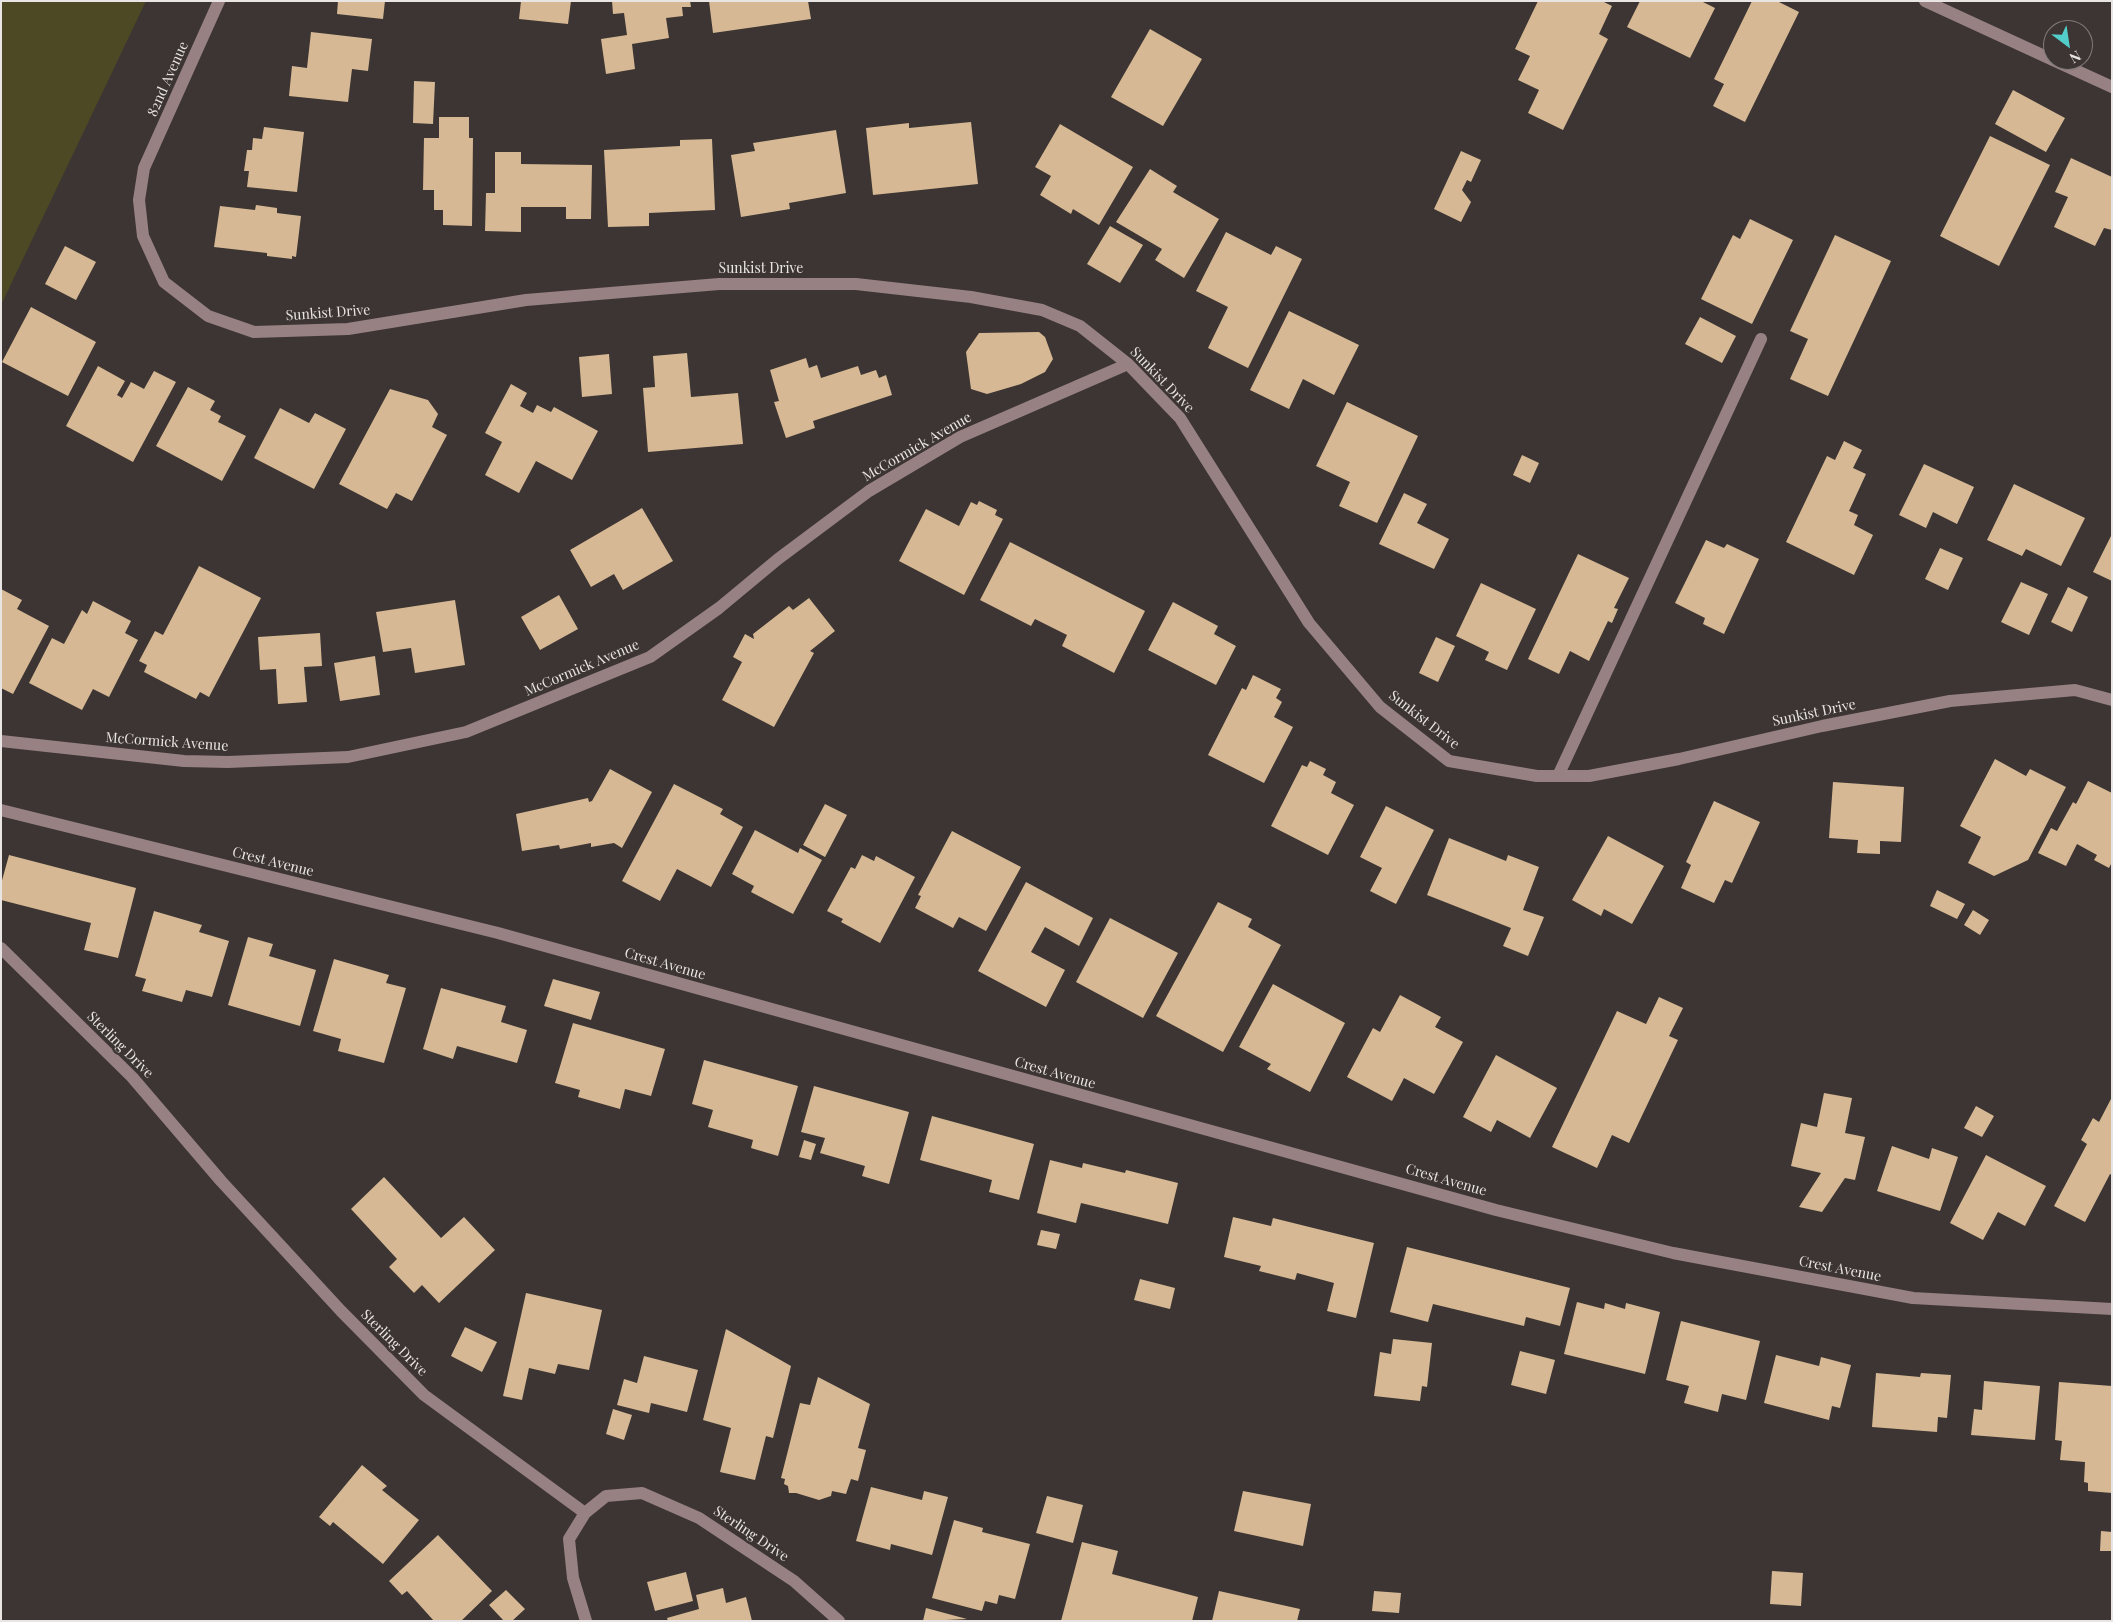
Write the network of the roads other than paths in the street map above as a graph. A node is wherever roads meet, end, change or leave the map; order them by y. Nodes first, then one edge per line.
1 (219, 1) edge
2 (1925, 1) edge
3 (2043, 55) edge
4 (2075, 70) edge
5 (2112, 87) edge
6 (144, 168) joint
7 (1761, 339) dead end
8 (1128, 364) junction
9 (2112, 700) edge
10 (1, 741) edge
11 (1558, 776) junction
12 (1, 810) edge
13 (1, 948) edge
14 (2112, 1310) edge
15 (585, 1513) junction
16 (586, 1621) edge
17 (839, 1621) edge

1 - 6 street, 82nd Avenue
2 - 3 street
4 - 5 street
6 - 8 street, Sunkist Drive
7 - 11 street
8 - 10 street, McCormick Avenue
8 - 11 street, Sunkist Drive
9 - 11 street, Sunkist Drive
12 - 14 street, Crest Avenue
13 - 15 street, Sterling Drive
15 - 16 street
15 - 17 street, Sterling Drive

